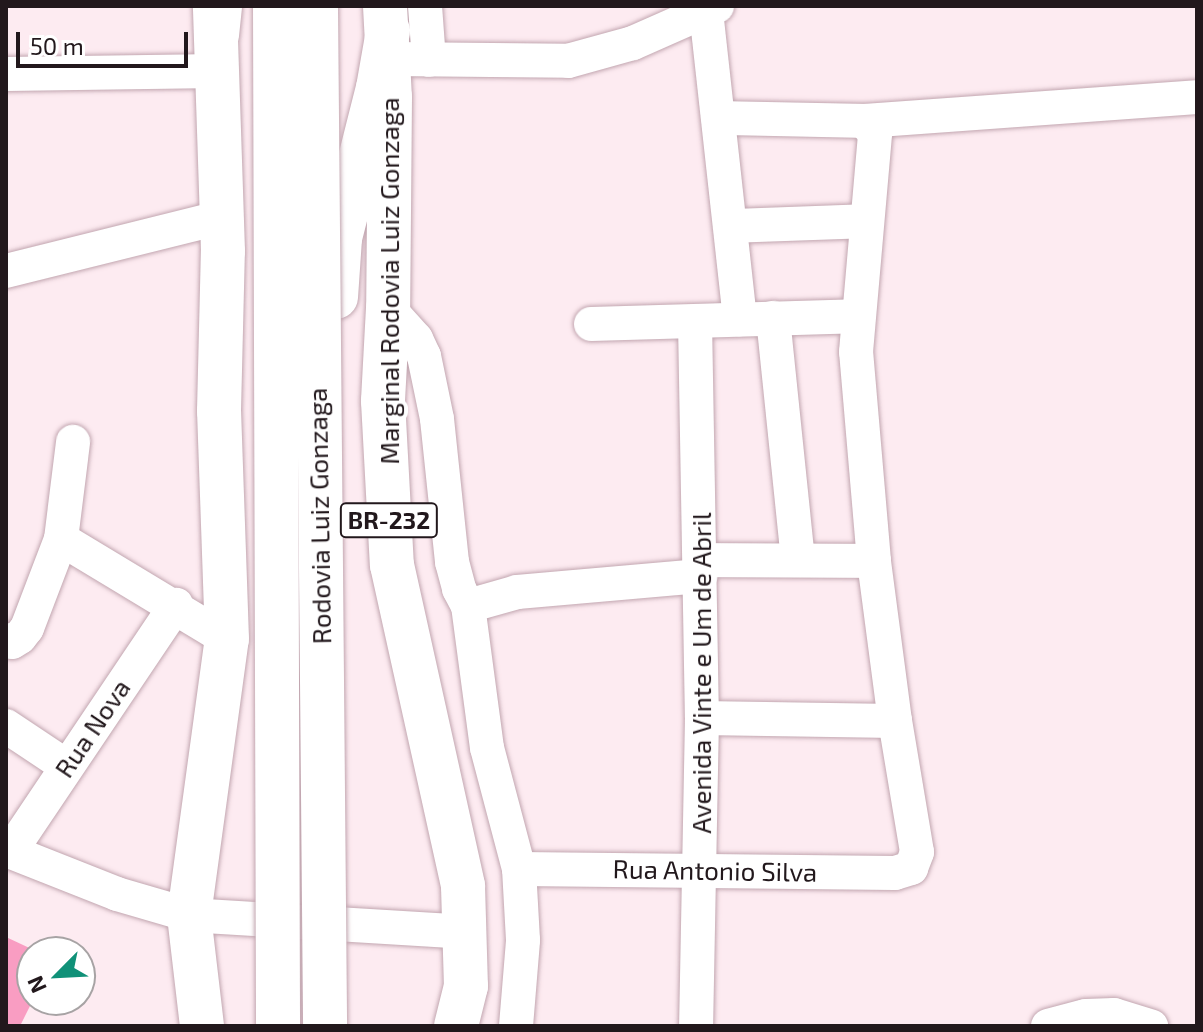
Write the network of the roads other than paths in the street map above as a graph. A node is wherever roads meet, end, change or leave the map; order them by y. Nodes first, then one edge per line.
1 (275, 6) edge
2 (316, 6) edge
3 (425, 6) edge
4 (712, 8) edge
5 (218, 30) edge
6 (398, 39) edge
7 (6, 74) edge
8 (1197, 97) edge
9 (720, 118) junction
10 (864, 121) junction
11 (222, 217) junction
12 (867, 221) junction
13 (731, 226) junction
14 (6, 271) edge
15 (388, 308) junction
16 (856, 316) junction
17 (757, 319) junction
18 (695, 321) junction
19 (591, 324) dead end
20 (73, 442) dead end
21 (320, 522) junction
22 (61, 539) junction
23 (798, 559) junction
24 (874, 561) junction
25 (700, 568) junction
26 (176, 605) junction
27 (471, 618) junction
28 (227, 639) junction
29 (9, 641) edge
30 (702, 718) junction
31 (895, 721) junction
32 (6, 726) edge
33 (66, 766) junction
34 (8, 851) edge
35 (702, 868) junction
36 (519, 869) junction
37 (189, 915) junction
38 (467, 932) junction
39 (202, 1026) edge
40 (278, 1026) edge
41 (325, 1026) edge
42 (456, 1026) edge
43 (516, 1026) edge
44 (696, 1026) edge
45 (1048, 1026) edge
46 (1151, 1026) edge

1 - 40 main road, Rodovia Luiz Gonzaga, bridge
2 - 21 main road, Rodovia Luiz Gonzaga / BR-232, bridge
3 - 6 street
4 - 6 street
4 - 9 street
5 - 7 street
5 - 11 main road
6 - 15 main road, Marginal Rodovia Luiz Gonzaga / BR-232
6 - 21 main road
8 - 10 street
9 - 10 street
9 - 13 street
10 - 12 street
11 - 14 street
11 - 28 main road
12 - 13 street
12 - 16 street
13 - 17 street
15 - 27 street
15 - 38 main road, Marginal Rodovia Luiz Gonzaga / BR-232
16 - 17 street
16 - 24 street
17 - 18 street
17 - 23 street
18 - 19 street
18 - 25 street, Avenida Vinte e Um de Abril
20 - 22 street
21 - 41 main road, Rodovia Luiz Gonzaga / BR-232, bridge
22 - 26 street
22 - 29 street
23 - 24 street
23 - 25 street
24 - 31 street
25 - 27 street
25 - 30 street, Avenida Vinte e Um de Abril
26 - 28 street
26 - 33 street, Rua Nova
27 - 36 street
28 - 37 main road
30 - 31 street
30 - 35 street, Avenida Vinte e Um de Abril
31 - 35 street, Rua Antonio Silva
32 - 33 street
33 - 34 street, Rua Nova
34 - 37 street
35 - 36 street, Rua Antonio Silva
35 - 44 street, Avenida Vinte e Um de Abril
36 - 43 street
37 - 38 street
37 - 39 main road
38 - 42 main road, Marginal Rodovia Luiz Gonzaga / BR-232
45 - 46 street

